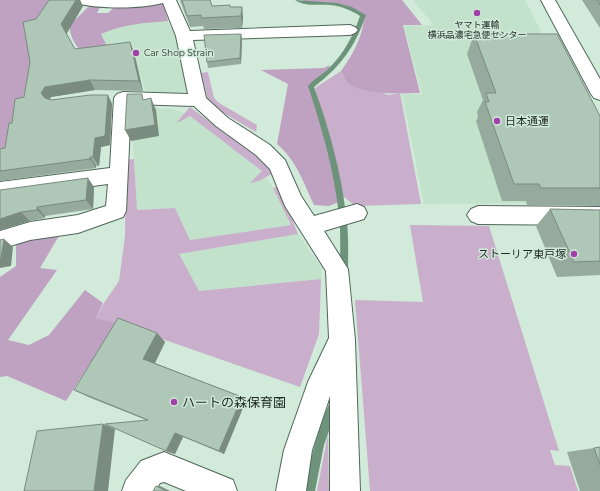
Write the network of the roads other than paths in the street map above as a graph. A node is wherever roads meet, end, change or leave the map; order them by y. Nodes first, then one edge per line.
1 (80, 0) edge
2 (159, 0) edge
3 (169, 0) edge
4 (548, 0) edge
5 (350, 30) dead end
6 (184, 36) junction
7 (600, 94) edge
8 (198, 100) junction
9 (119, 175) junction
10 (0, 190) edge
11 (357, 213) dead end
12 (478, 215) dead end
13 (600, 216) edge
14 (309, 226) junction
15 (0, 240) edge
16 (342, 340) junction
17 (138, 491) edge
18 (222, 491) edge
19 (291, 491) edge
20 (345, 491) edge

1 - 2 street
3 - 6 street
4 - 7 street
5 - 6 street
6 - 8 street
8 - 9 street
8 - 14 street
9 - 10 street
9 - 15 street
11 - 14 street
12 - 13 street
14 - 16 street
16 - 19 street
16 - 20 street
17 - 18 street

